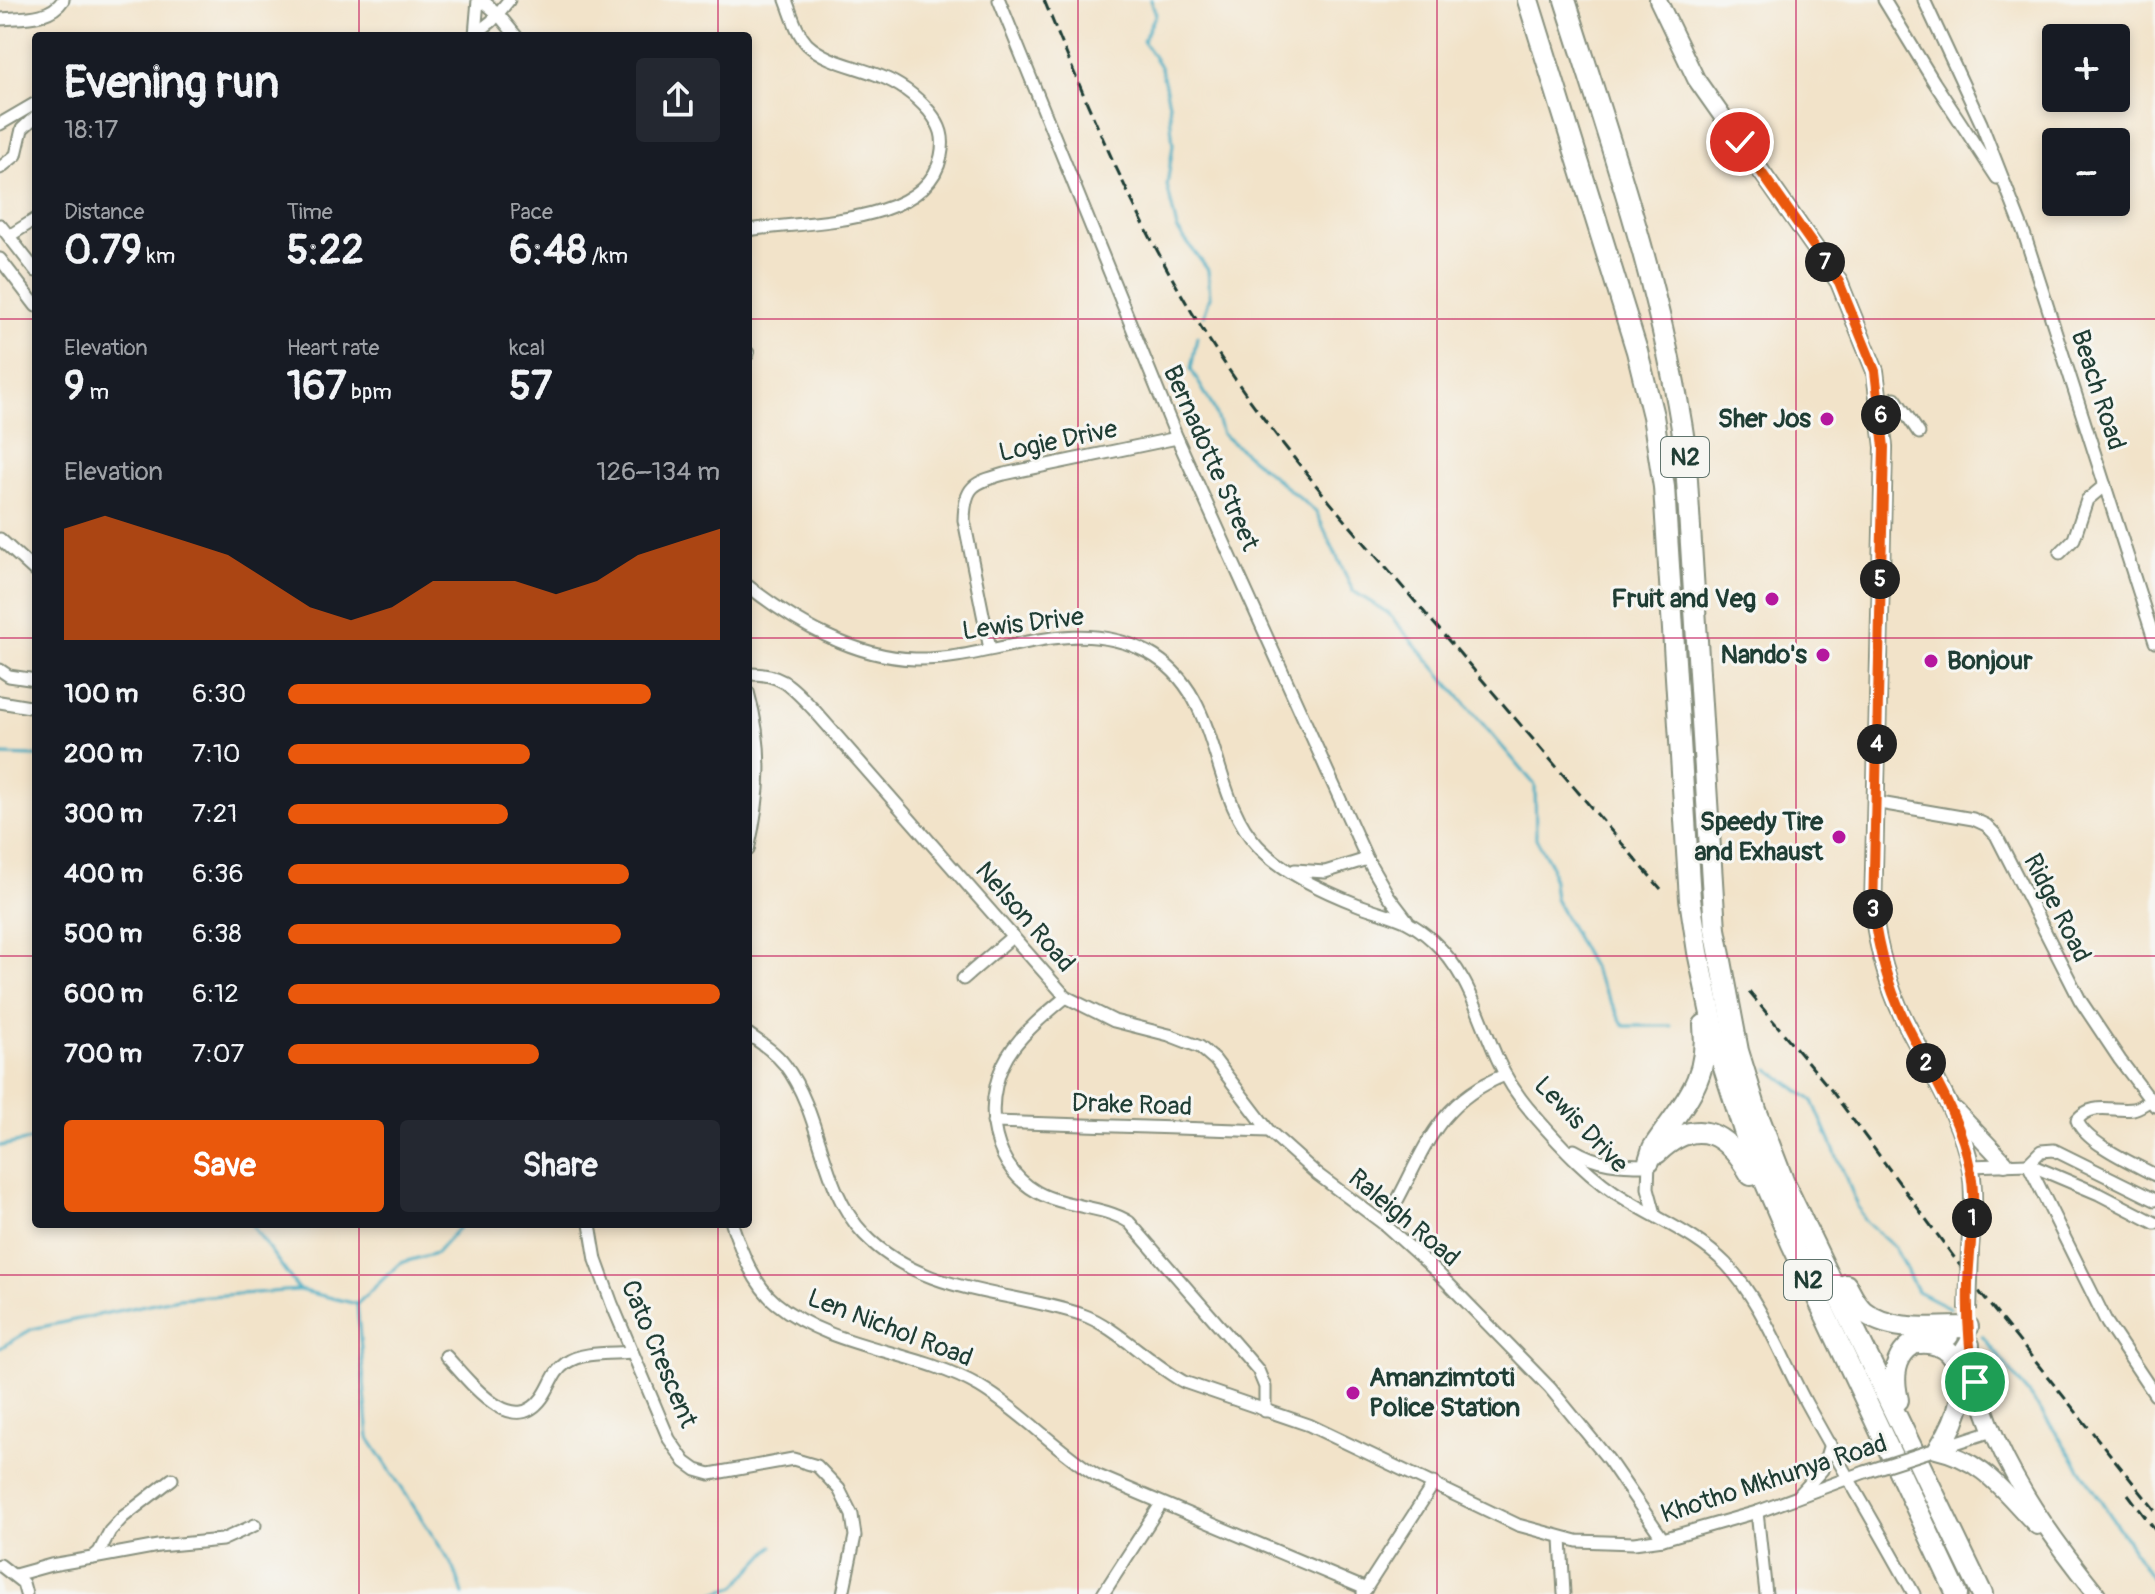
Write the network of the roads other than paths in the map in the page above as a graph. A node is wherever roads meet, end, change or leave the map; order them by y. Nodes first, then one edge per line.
1 (63, 0) edge
2 (480, 0) edge
3 (509, 0) edge
4 (786, 0) edge
5 (999, 0) edge
6 (1528, 0) edge
7 (1565, 0) edge
8 (1658, 0) edge
9 (1884, 0) edge
10 (1924, 0) edge
11 (498, 14) junction
12 (0, 19) edge
13 (475, 32) edge
14 (477, 32) edge
15 (513, 32) edge
16 (32, 105) edge
17 (32, 122) edge
18 (1981, 123) junction
19 (0, 124) edge
20 (1965, 130) junction
21 (0, 168) edge
22 (2011, 198) junction
23 (32, 222) edge
24 (0, 225) edge
25 (752, 229) edge
26 (9, 236) junction
27 (0, 259) edge
28 (32, 264) edge
29 (32, 301) edge
30 (1895, 398) dead end
31 (1919, 433) dead end
32 (1177, 438) junction
33 (2105, 485) junction
34 (0, 539) edge
35 (2060, 553) dead end
36 (32, 568) edge
37 (752, 589) edge
38 (2155, 642) edge
39 (990, 649) junction
40 (0, 670) edge
41 (752, 674) edge
42 (32, 679) edge
43 (0, 702) edge
44 (32, 707) edge
45 (752, 710) edge
46 (1874, 802) junction
47 (752, 829) edge
48 (1367, 859) junction
49 (1290, 869) junction
50 (1408, 921) junction
51 (1693, 925) junction
52 (1013, 936) junction
53 (963, 979) dead end
54 (1066, 997) junction
55 (752, 1037) edge
56 (1505, 1075) junction
57 (1945, 1098) junction
58 (2153, 1103) edge
59 (993, 1122) junction
60 (1269, 1131) junction
61 (1554, 1136) junction
62 (1766, 1137) junction
63 (1648, 1163) junction
64 (2005, 1163) junction
65 (2028, 1164) junction
66 (1970, 1166) junction
67 (2155, 1175) edge
68 (2071, 1182) junction
69 (2045, 1197) junction
70 (2155, 1200) edge
71 (1655, 1214) junction
72 (2155, 1223) edge
73 (1384, 1224) junction
74 (591, 1228) edge
75 (734, 1228) edge
76 (1792, 1244) junction
77 (1968, 1330) junction
78 (1916, 1344) junction
79 (632, 1352) junction
80 (446, 1356) dead end
81 (1960, 1372) junction
82 (2155, 1395) edge
83 (1265, 1411) junction
84 (1992, 1431) junction
85 (1907, 1435) junction
86 (1830, 1444) junction
87 (1935, 1449) junction
88 (1850, 1478) junction
89 (172, 1479) dead end
90 (1434, 1483) junction
91 (1797, 1497) junction
92 (1161, 1504) junction
93 (1757, 1512) junction
94 (255, 1525) dead end
95 (1561, 1538) junction
96 (1663, 1539) junction
97 (2058, 1546) junction
98 (92, 1558) junction
99 (0, 1565) edge
100 (15, 1575) junction
101 (1364, 1592) edge
102 (26, 1594) edge
103 (843, 1594) edge
104 (1103, 1594) edge
105 (1564, 1594) edge
106 (1766, 1594) edge
107 (1914, 1594) edge
108 (1957, 1594) edge
109 (1982, 1594) edge
110 (2097, 1594) edge

1 - 12 street
2 - 11 street
2 - 13 street
3 - 11 street
4 - 25 street
5 - 32 street, Bernadotte Street
6 - 51 highway, N2
7 - 62 highway, N2
8 - 46 main road
9 - 20 street, Beach Road
10 - 18 street, Beach Road
11 - 14 street
11 - 15 street
16 - 19 street
17 - 21 street
18 - 20 street
18 - 22 street, Beach Road
20 - 22 street, Beach Road
22 - 33 street, Beach Road
23 - 26 street
24 - 26 street
26 - 28 street
27 - 29 street
30 - 31 street
32 - 39 street, Logie Drive
32 - 48 street, Bernadotte Street
33 - 35 street
33 - 38 street, Beach Road
34 - 36 street
37 - 39 street, Lewis Drive
39 - 49 street, Lewis Drive
40 - 42 street
41 - 52 street, Nelson Road
43 - 44 street
45 - 47 street
46 - 57 main road
46 - 58 street, Ridge Road
48 - 49 street
48 - 50 street, Bernadotte Street
49 - 50 street, Lewis Drive
50 - 56 street, Lewis Drive
51 - 63 highway
51 - 76 highway, N2
52 - 53 street
52 - 54 street, Nelson Road
54 - 59 street, Nelson Road
54 - 60 street, Raleigh Road
55 - 83 street, Khotho Mkhunya Road
56 - 61 street, Lewis Drive
56 - 73 street
57 - 64 main road
57 - 66 main road
58 - 67 street
59 - 60 street, Drake Road
59 - 83 street, Nelson Road
60 - 73 street, Raleigh Road
61 - 63 street
61 - 71 street, Lewis Drive
62 - 77 highway
62 - 85 highway, N2
63 - 71 street
63 - 76 highway
64 - 65 street
64 - 66 street
65 - 68 street
65 - 69 street
65 - 70 street
66 - 77 main road, bridge
68 - 69 street
68 - 72 street
69 - 82 street
71 - 86 street, Lewis Drive
73 - 96 street, Raleigh Road
74 - 79 street, Cato Crescent
75 - 92 street, Len Nichol Road
76 - 108 highway, N2
77 - 78 highway
77 - 81 highway
77 - 84 main road
78 - 81 highway
78 - 85 highway
79 - 80 street
79 - 103 street, Cato Crescent
81 - 87 highway
83 - 90 street, Khotho Mkhunya Road
84 - 87 street, Khotho Mkhunya Road
84 - 97 main road
85 - 109 highway, N2
86 - 88 street, Lewis Drive
86 - 91 street
87 - 88 street, Khotho Mkhunya Road, bridge
87 - 97 main road
88 - 91 street, Khotho Mkhunya Road
88 - 107 street, Lewis Drive
89 - 98 street
90 - 95 street, Khotho Mkhunya Road
90 - 101 street
91 - 93 street, Khotho Mkhunya Road
92 - 101 street, Len Nichol Road
92 - 104 street
93 - 96 street, Khotho Mkhunya Road
93 - 106 street
94 - 98 street
95 - 96 street, Khotho Mkhunya Road
95 - 105 street
97 - 110 main road
98 - 100 street
99 - 100 street
100 - 102 street

